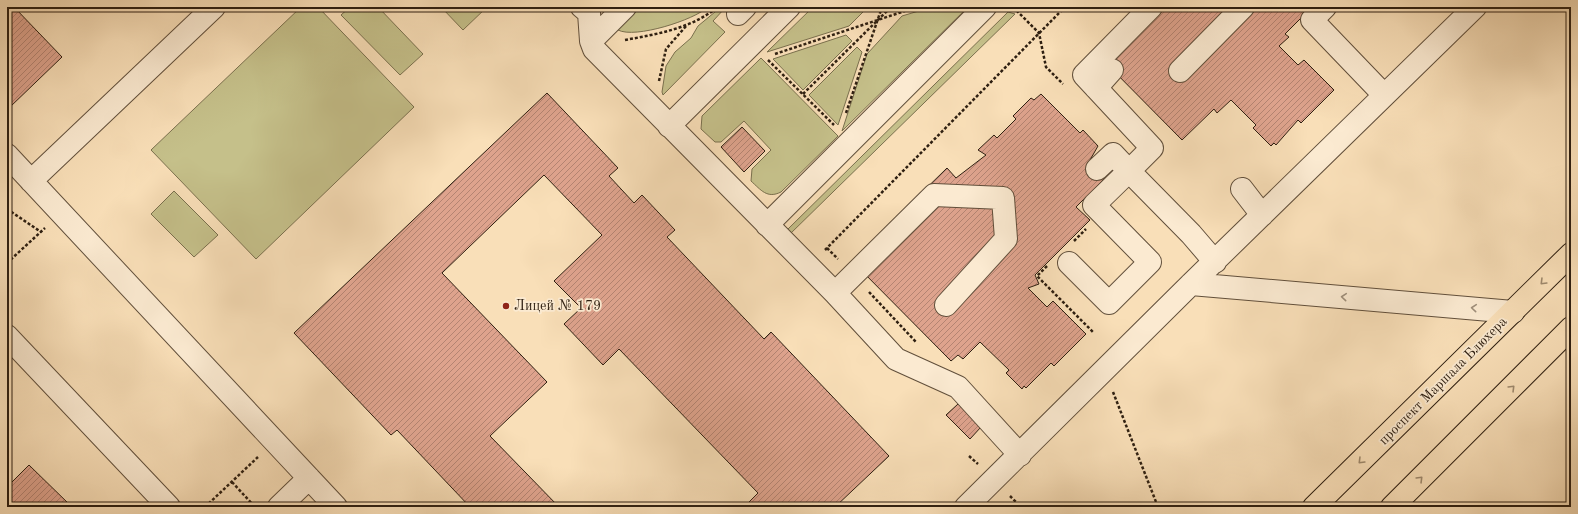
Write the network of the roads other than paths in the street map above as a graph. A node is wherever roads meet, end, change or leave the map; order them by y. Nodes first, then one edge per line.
1 (214, 7) edge
2 (582, 7) edge
3 (625, 7) edge
4 (789, 7) edge
5 (985, 7) edge
6 (1151, 7) edge
7 (1243, 7) edge
8 (1325, 7) edge
9 (1475, 7) edge
10 (591, 41) junction
11 (1112, 70) dead end
12 (1180, 71) dead end
13 (1096, 88) junction
14 (1384, 95) junction
15 (669, 126) junction
16 (7, 155) edge
17 (1097, 169) dead end
18 (1129, 171) junction
19 (31, 180) junction
20 (1242, 189) dead end
21 (1262, 214) junction
22 (767, 224) junction
23 (1571, 254) edge
24 (1214, 262) junction
25 (1069, 263) dead end
26 (1191, 284) junction
27 (835, 293) junction
28 (946, 305) dead end
29 (1513, 312) junction
30 (1571, 328) edge
31 (7, 336) edge
32 (1020, 455) junction
33 (309, 478) junction
34 (169, 507) edge
35 (279, 507) edge
36 (336, 507) edge
37 (966, 507) edge
38 (1314, 507) edge
39 (1392, 507) edge

1 - 19 street
2 - 10 street
3 - 10 street
4 - 15 street
5 - 22 street
6 - 13 street
7 - 12 street
8 - 14 street
9 - 14 street
10 - 15 street
11 - 13 street
13 - 18 street
14 - 21 street
15 - 22 street
16 - 19 street
17 - 18 street
18 - 24 street
18 - 25 street
19 - 33 street
20 - 21 street
21 - 24 street
22 - 27 street
23 -> 29 main road, проспект Маршала Блюхера
24 - 26 street
29 -> 26 street
26 - 32 street
27 - 28 street
27 - 32 street
29 -> 38 main road, проспект Маршала Блюхера
39 -> 30 main road
31 - 34 street
32 - 37 street
33 - 35 street
33 - 36 street

